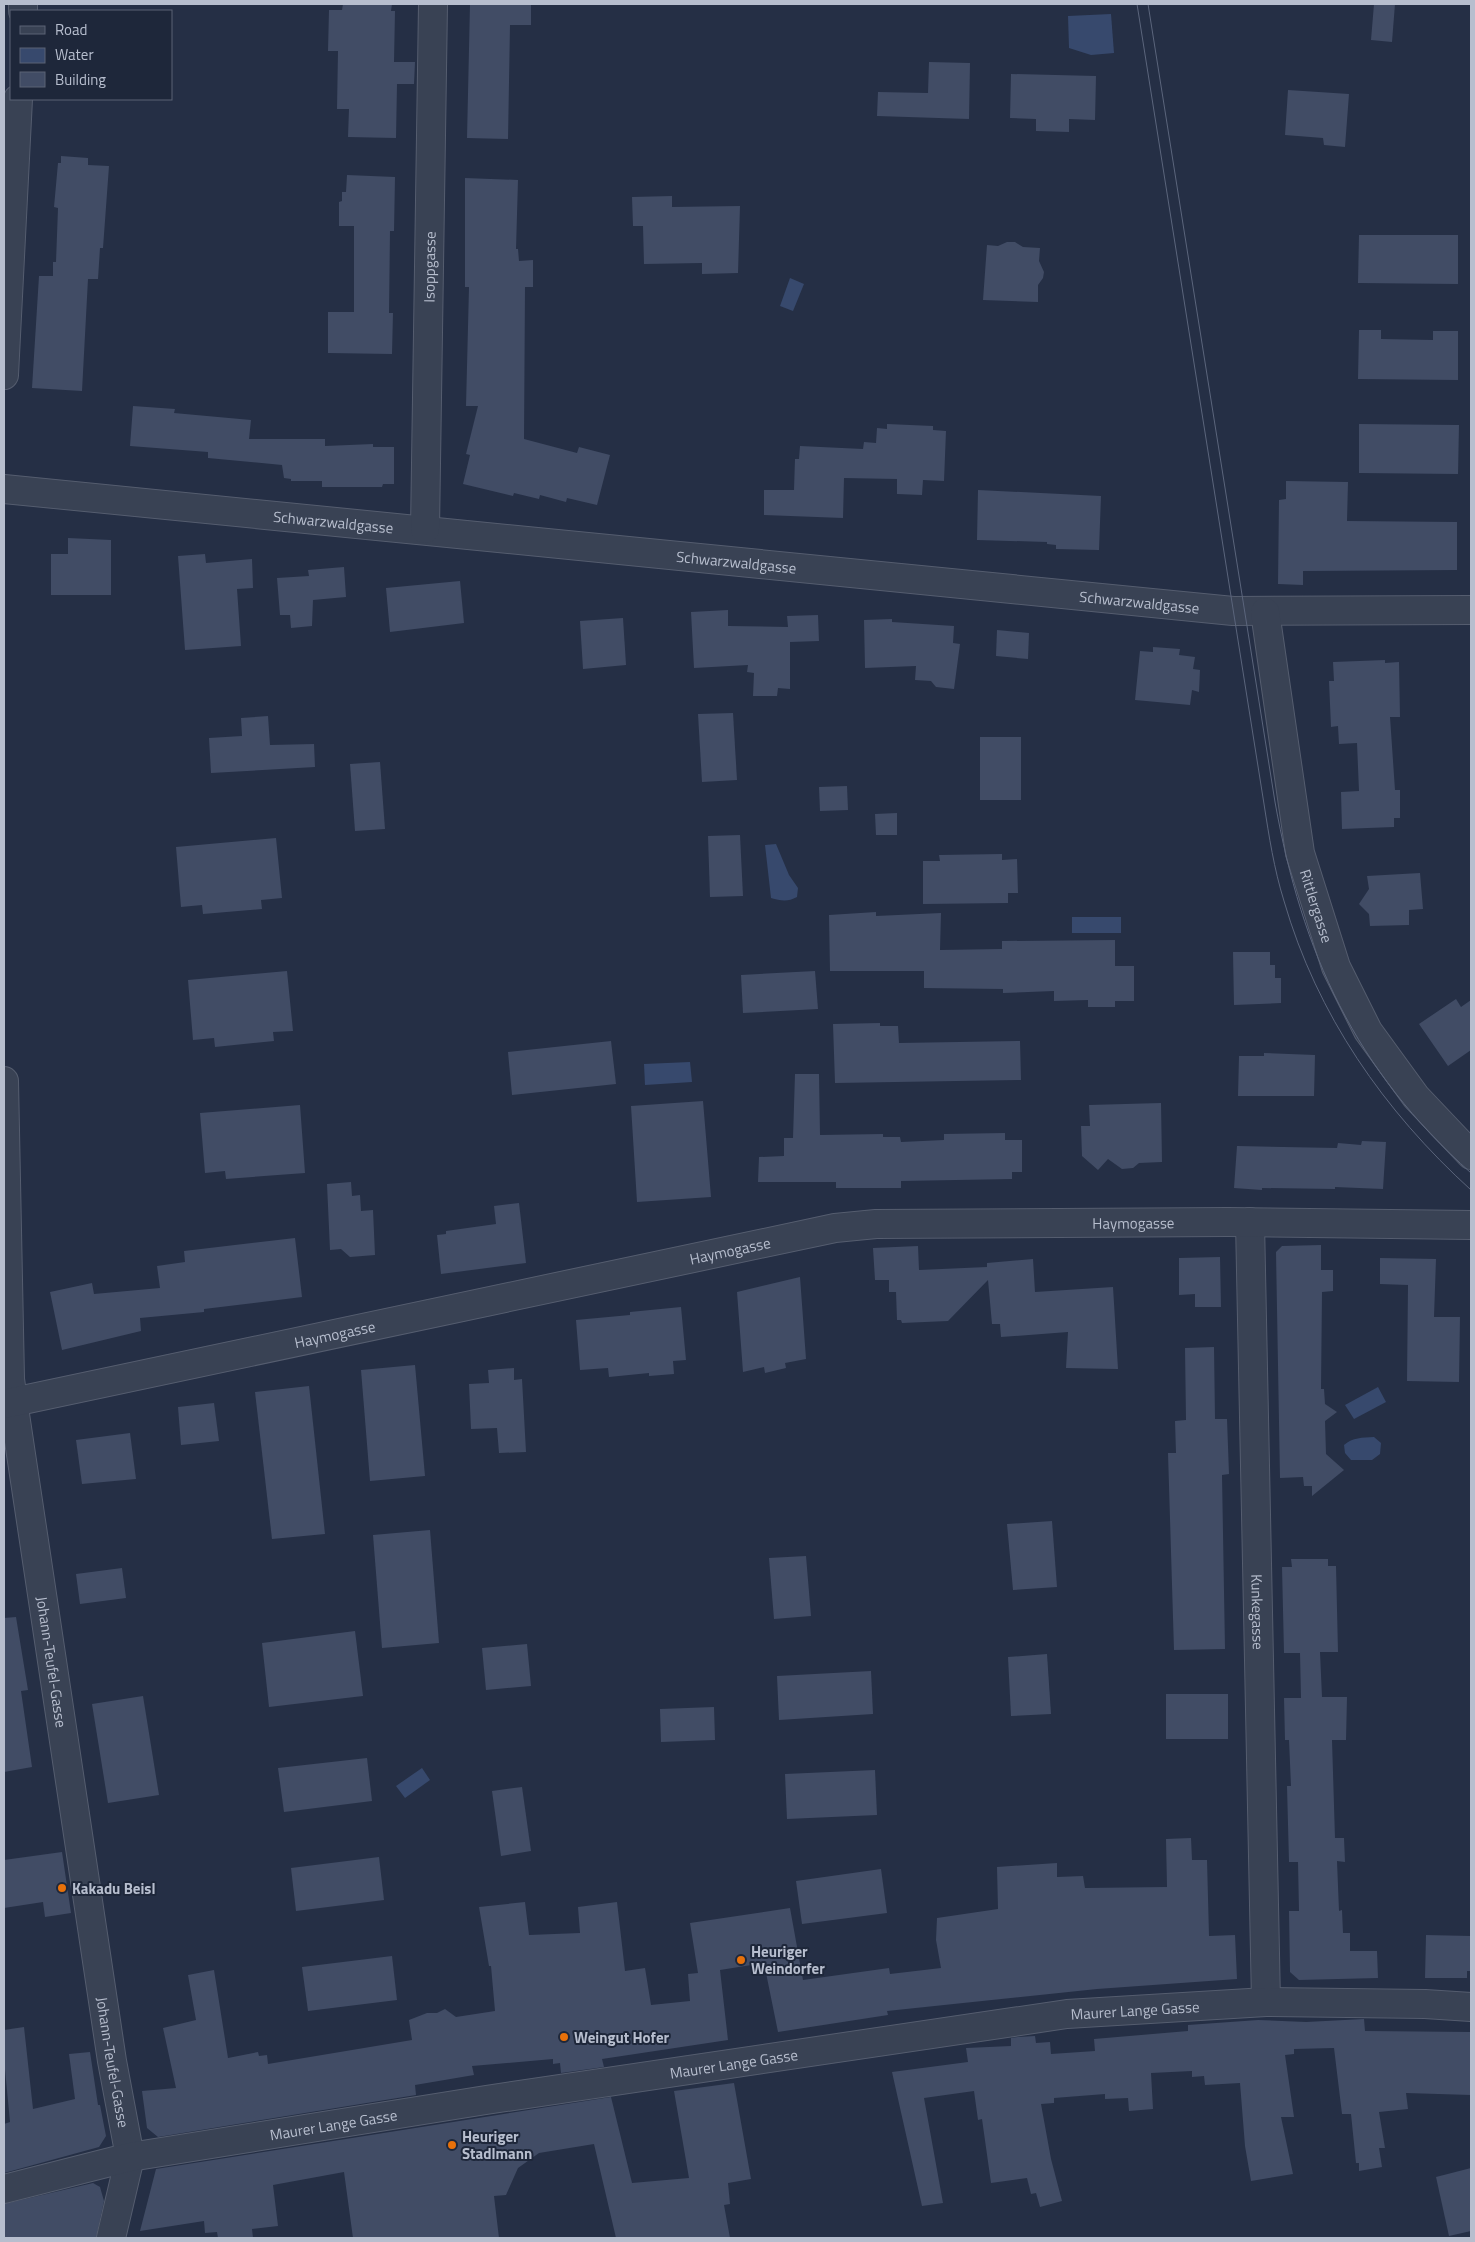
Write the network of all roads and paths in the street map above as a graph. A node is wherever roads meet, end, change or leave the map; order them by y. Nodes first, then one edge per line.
1 (433, 4) edge
2 (18, 100) edge
3 (4, 375) edge
4 (4, 489) edge
5 (425, 529) junction
6 (1471, 610) edge
7 (1265, 612) junction
8 (4, 1081) edge
9 (1471, 1156) edge
10 (1250, 1222) junction
11 (1471, 1224) edge
12 (8, 1402) edge
13 (1266, 2002) junction
14 (1471, 2007) edge
15 (130, 2157) junction
16 (4, 2189) edge
17 (111, 2238) edge

1 - 5 street, Isoppgasse
2 - 3 street
4 - 5 street, Schwarzwaldgasse
5 - 7 street, Schwarzwaldgasse
6 - 7 street, Schwarzwaldgasse
7 - 9 street, Rittlergasse
8 - 12 street, Johann-Teufel-Gasse
10 - 11 street, Haymogasse
10 - 12 street, Haymogasse
10 - 13 street, Kunkegasse
12 - 15 street, Johann-Teufel-Gasse
13 - 14 street, Maurer Lange Gasse
13 - 15 street, Maurer Lange Gasse
15 - 16 street, Maurer Lange Gasse
15 - 17 street, Johann-Teufel-Gasse

